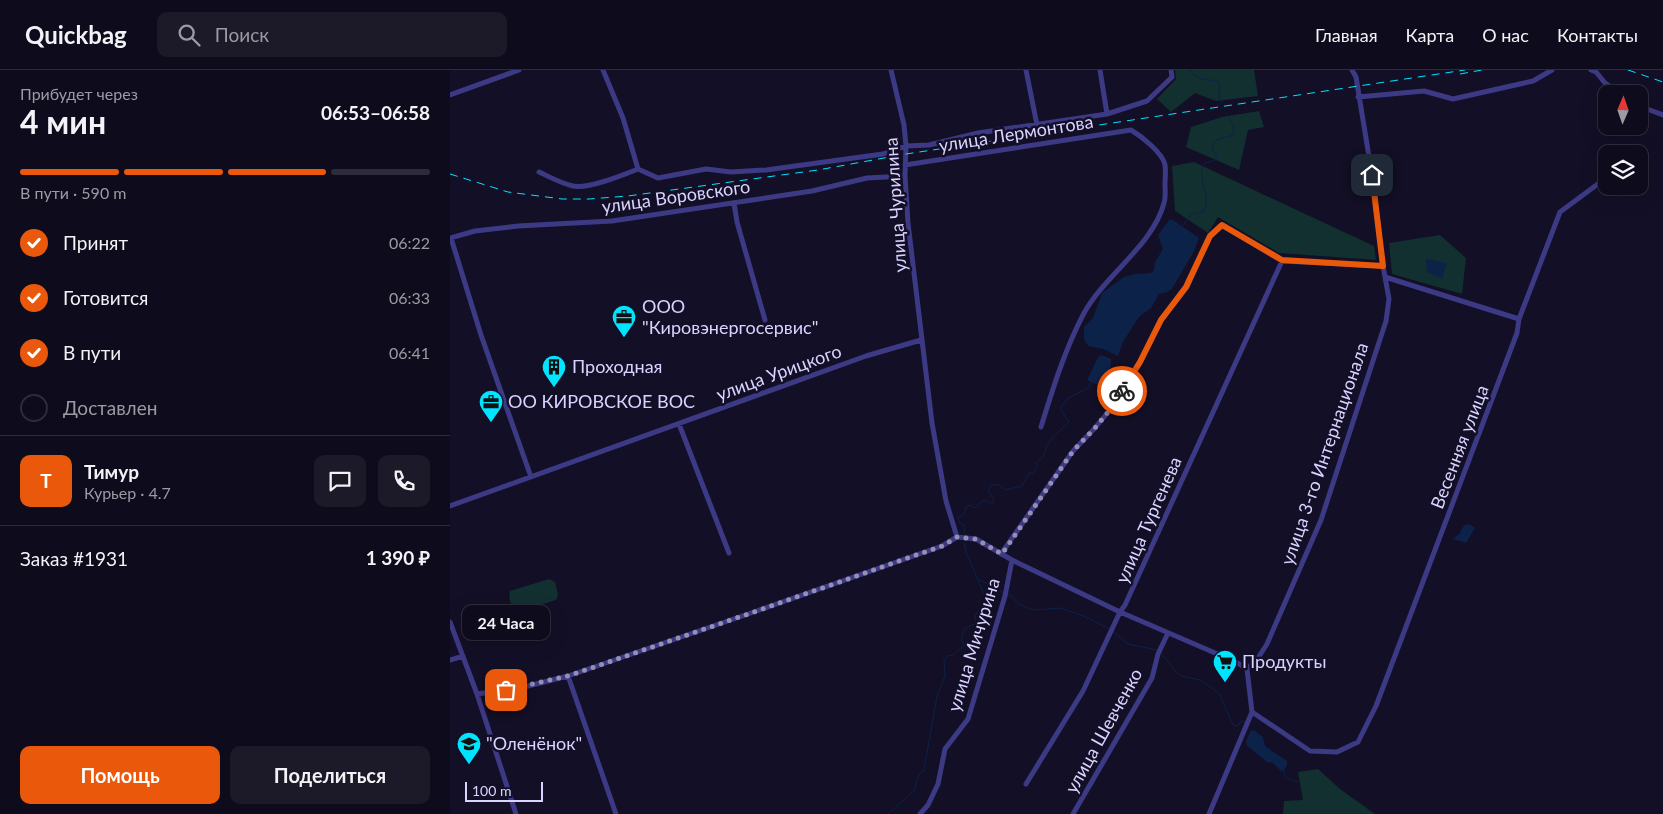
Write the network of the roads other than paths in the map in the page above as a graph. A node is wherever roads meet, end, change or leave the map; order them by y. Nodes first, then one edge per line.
1 (519, 70) edge
2 (603, 70) edge
3 (891, 70) edge
4 (1026, 70) edge
5 (1100, 70) edge
6 (1171, 70) edge
7 (1352, 70) edge
8 (1552, 70) edge
9 (1591, 70) edge
10 (1608, 85) edge
11 (450, 95) edge
12 (1358, 97) junction
13 (1648, 109) edge
14 (1107, 114) junction
15 (1663, 115) edge
16 (1037, 125) junction
17 (906, 146) junction
18 (906, 165) junction
19 (638, 169) junction
20 (540, 172) dead end
21 (905, 176) junction
22 (1598, 184) edge
23 (734, 203) junction
24 (450, 238) edge
25 (1282, 260) junction
26 (1383, 266) junction
27 (1385, 278) junction
28 (1519, 319) junction
29 (765, 320) dead end
30 (921, 340) junction
31 (679, 424) junction
32 (1041, 427) dead end
33 (531, 477) junction
34 (450, 506) edge
35 (957, 537) junction
36 (729, 553) dead end
37 (1002, 554) junction
38 (1012, 560) junction
39 (1120, 612) junction
40 (450, 622) edge
41 (1168, 633) junction
42 (463, 656) junction
43 (450, 660) edge
44 (1247, 669) junction
45 (568, 676) junction
46 (477, 694) junction
47 (1252, 712) junction
48 (1026, 784) dead end
49 (516, 814) edge
50 (616, 814) edge
51 (920, 814) edge
52 (1073, 814) edge
53 (1210, 814) edge

1 - 11 street
2 - 19 street
3 - 17 street, улица Чурилина
4 - 16 street
5 - 14 street
6 - 14 street, улица Воровского
7 - 12 street, улица 3-го Интернационала
8 - 12 street
9 - 10 street
12 - 26 street, улица 3-го Интернационала
13 - 15 street
14 - 16 street, улица Воровского
16 - 17 street, улица Воровского
17 - 18 street, улица Чурилина
17 - 19 street, улица Воровского
18 - 21 street, улица Чурилина
18 - 32 street, улица Лермонтова
19 - 20 street, улица Воровского
21 - 23 street, улица Воровского
21 - 30 street, улица Чурилина
22 - 28 street, Весенняя улица
23 - 24 street, улица Воровского
23 - 29 street
24 - 33 street
25 - 26 street
25 - 37 street, улица Мичурина
25 - 39 street, улица Тургенева
26 - 27 street, улица 3-го Интернационала
27 - 28 street
27 - 44 street, улица 3-го Интернационала
28 - 47 street, Весенняя улица
30 - 31 street, улица Урицкого
30 - 35 street, улица Чурилина
31 - 33 street, улица Урицкого
31 - 36 street
33 - 34 street, улица Урицкого
35 - 37 street
35 - 45 street
37 - 38 street
38 - 39 street
38 - 51 street, улица Мичурина
39 - 41 street
39 - 48 street, улица Тургенева
40 - 42 street
41 - 44 street
41 - 52 street, улица Шевченко
42 - 43 street
42 - 46 street
44 - 47 street
45 - 46 street
45 - 50 street
46 - 49 street
47 - 53 street

